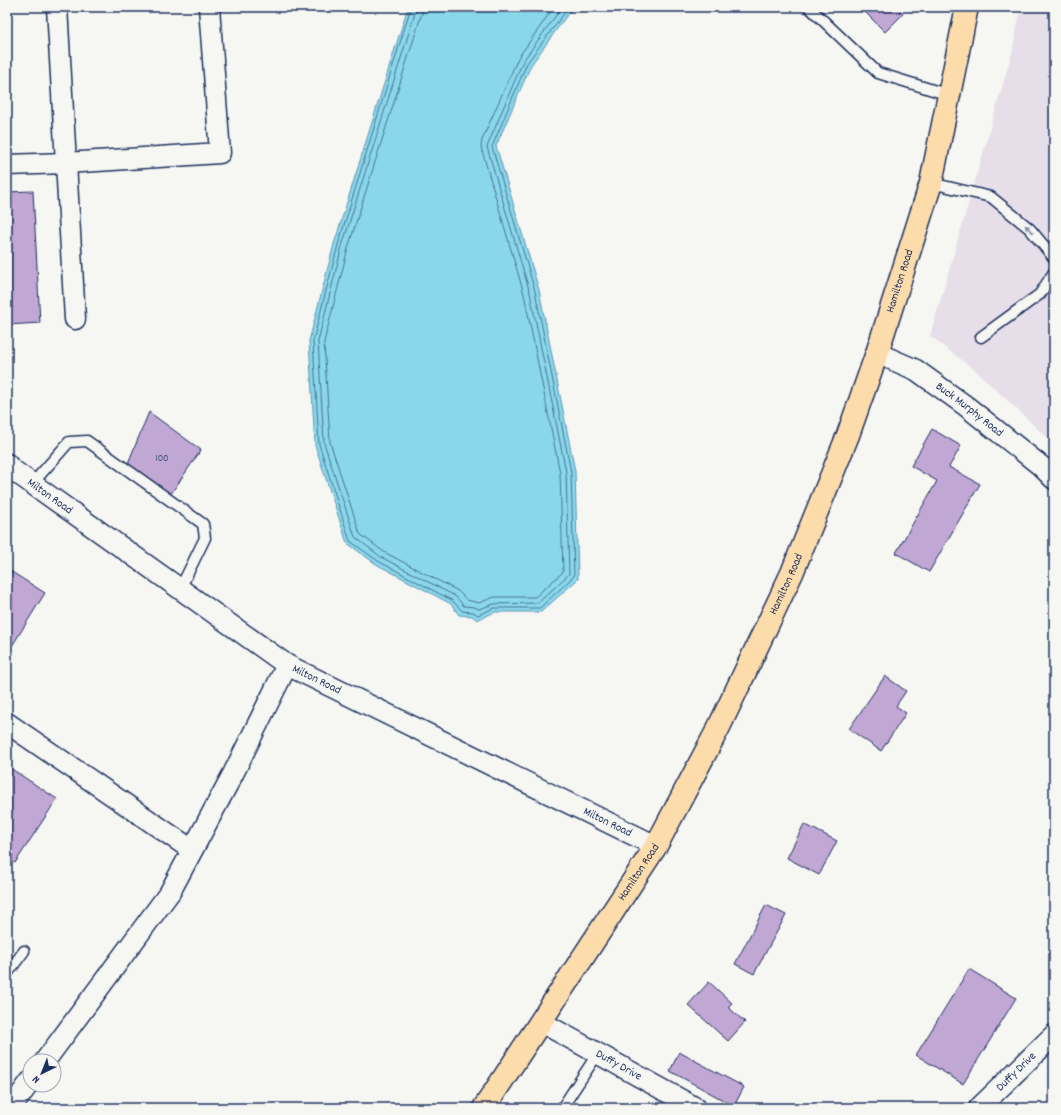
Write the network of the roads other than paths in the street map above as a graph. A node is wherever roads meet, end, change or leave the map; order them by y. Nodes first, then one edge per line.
1 (57, 7) edge
2 (209, 7) edge
3 (809, 7) edge
4 (967, 7) edge
5 (949, 95) junction
6 (66, 163) junction
7 (7, 165) edge
8 (930, 182) junction
9 (1054, 258) edge
10 (1054, 272) edge
11 (75, 319) dead end
12 (981, 336) dead end
13 (877, 353) junction
14 (7, 464) edge
15 (1054, 479) edge
16 (32, 484) junction
17 (180, 589) junction
18 (287, 665) junction
19 (7, 723) edge
20 (656, 846) junction
21 (192, 850) junction
22 (24, 951) dead end
23 (7, 974) edge
24 (541, 1022) junction
25 (1054, 1035) edge
26 (51, 1053) edge
27 (598, 1053) junction
28 (22, 1093) edge
29 (11, 1108) edge
30 (484, 1108) edge
31 (562, 1108) edge
32 (696, 1108) edge
33 (979, 1108) edge

1 - 6 street
2 - 6 street
3 - 5 lane
4 - 5 highway, Hamilton Road
5 - 8 highway, Hamilton Road
6 - 7 street
6 - 11 street
9 -> 8 lane
8 - 13 highway, Hamilton Road
10 - 12 lane
13 - 15 street, Buck Murphy Road
13 - 20 highway, Hamilton Road
14 - 16 street, Milton Road
16 - 17 street, Milton Road
16 - 17 lane
17 - 18 street, Milton Road
18 - 20 street, Milton Road
18 - 21 street
19 - 21 street
20 - 24 highway, Hamilton Road
21 - 26 street
22 - 23 lane
24 - 27 street, Duffy Drive
24 - 30 highway, Hamilton Road
25 - 33 street, Duffy Drive
27 - 31 lane
27 - 32 street, Duffy Drive
28 - 29 street

